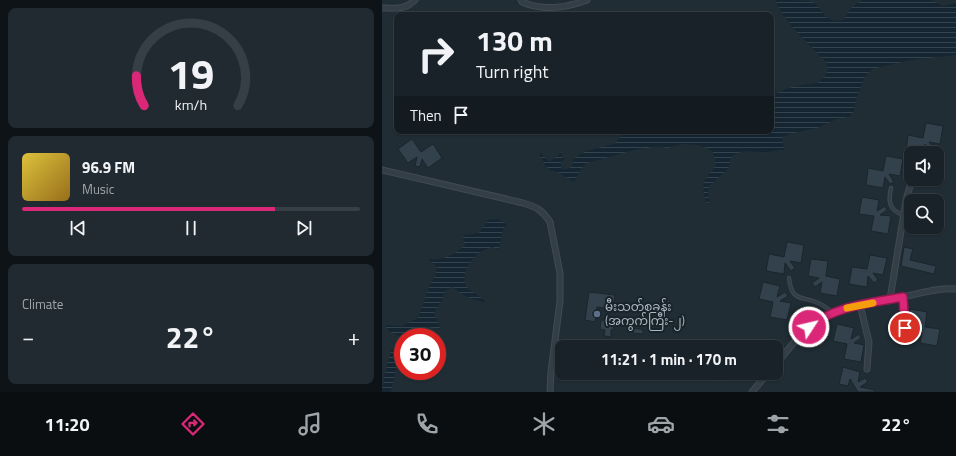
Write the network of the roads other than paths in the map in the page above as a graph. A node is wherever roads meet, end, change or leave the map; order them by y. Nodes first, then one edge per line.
1 (415, 0) edge
2 (521, 0) edge
3 (587, 0) edge
4 (382, 8) edge
5 (382, 170) edge
6 (910, 186) edge
7 (891, 188) dead end
8 (903, 215) junction
9 (789, 278) dead end
10 (956, 289) edge
11 (903, 297) junction
12 (890, 299) junction
13 (860, 305) junction
14 (833, 312) junction
15 (905, 328) dead end
16 (783, 356) edge
17 (867, 369) dead end
18 (762, 380) edge
19 (550, 392) edge
20 (752, 392) edge

1 - 4 street
2 - 3 street
5 - 19 street
6 - 8 street
7 - 8 lane
8 - 12 street
9 - 14 lane
10 - 11 street
11 - 12 street
11 - 15 lane
12 - 13 street
13 - 14 street
13 - 17 street
14 - 16 street
18 - 20 street

